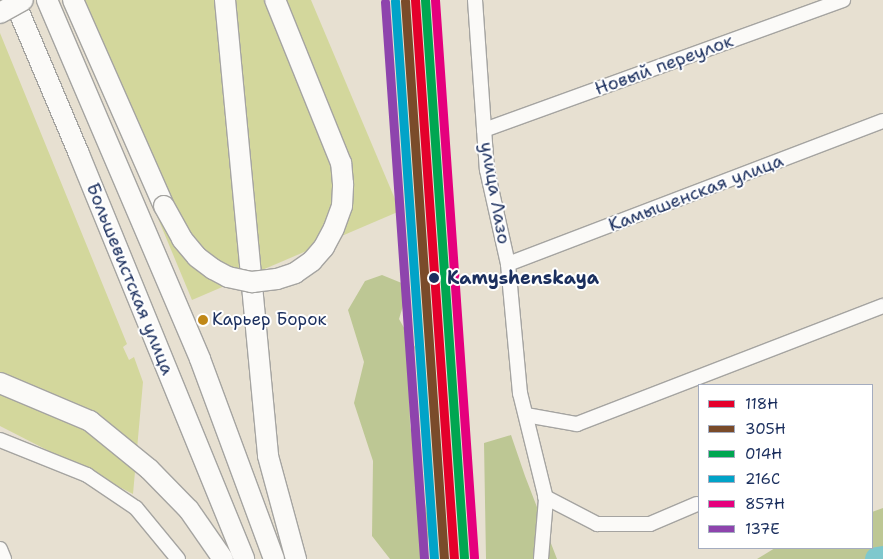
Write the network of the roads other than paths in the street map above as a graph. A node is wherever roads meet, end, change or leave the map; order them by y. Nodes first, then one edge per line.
1 (14, 0) edge
2 (23, 0) edge
3 (47, 0) edge
4 (73, 0) edge
5 (225, 0) edge
6 (275, 0) edge
7 (475, 0) edge
8 (843, 0) edge
9 (0, 13) edge
10 (883, 121) edge
11 (484, 130) junction
12 (508, 264) junction
13 (883, 306) edge
14 (0, 383) edge
15 (526, 415) junction
16 (0, 440) edge
17 (545, 497) junction
18 (697, 504) dead end
19 (0, 549) edge
20 (4, 559) edge
21 (178, 559) edge
22 (223, 559) edge
23 (244, 559) edge
24 (274, 559) edge
25 (296, 559) edge
26 (541, 559) edge

1 - 23 highway, Большевистская улица
2 - 9 highway, bridge
3 - 24 highway, Большевистская улица
4 - 6 highway, bridge
5 - 25 highway
7 - 11 street, улица Лазо
8 - 11 street, Новый переулок
10 - 12 street, Камышенская улица
11 - 12 street, улица Лазо
12 - 15 street, улица Лазо
13 - 15 street
14 - 22 highway
15 - 17 street, улица Лазо
16 - 21 street
17 - 18 street
17 - 26 street, улица Лазо
19 - 20 street

